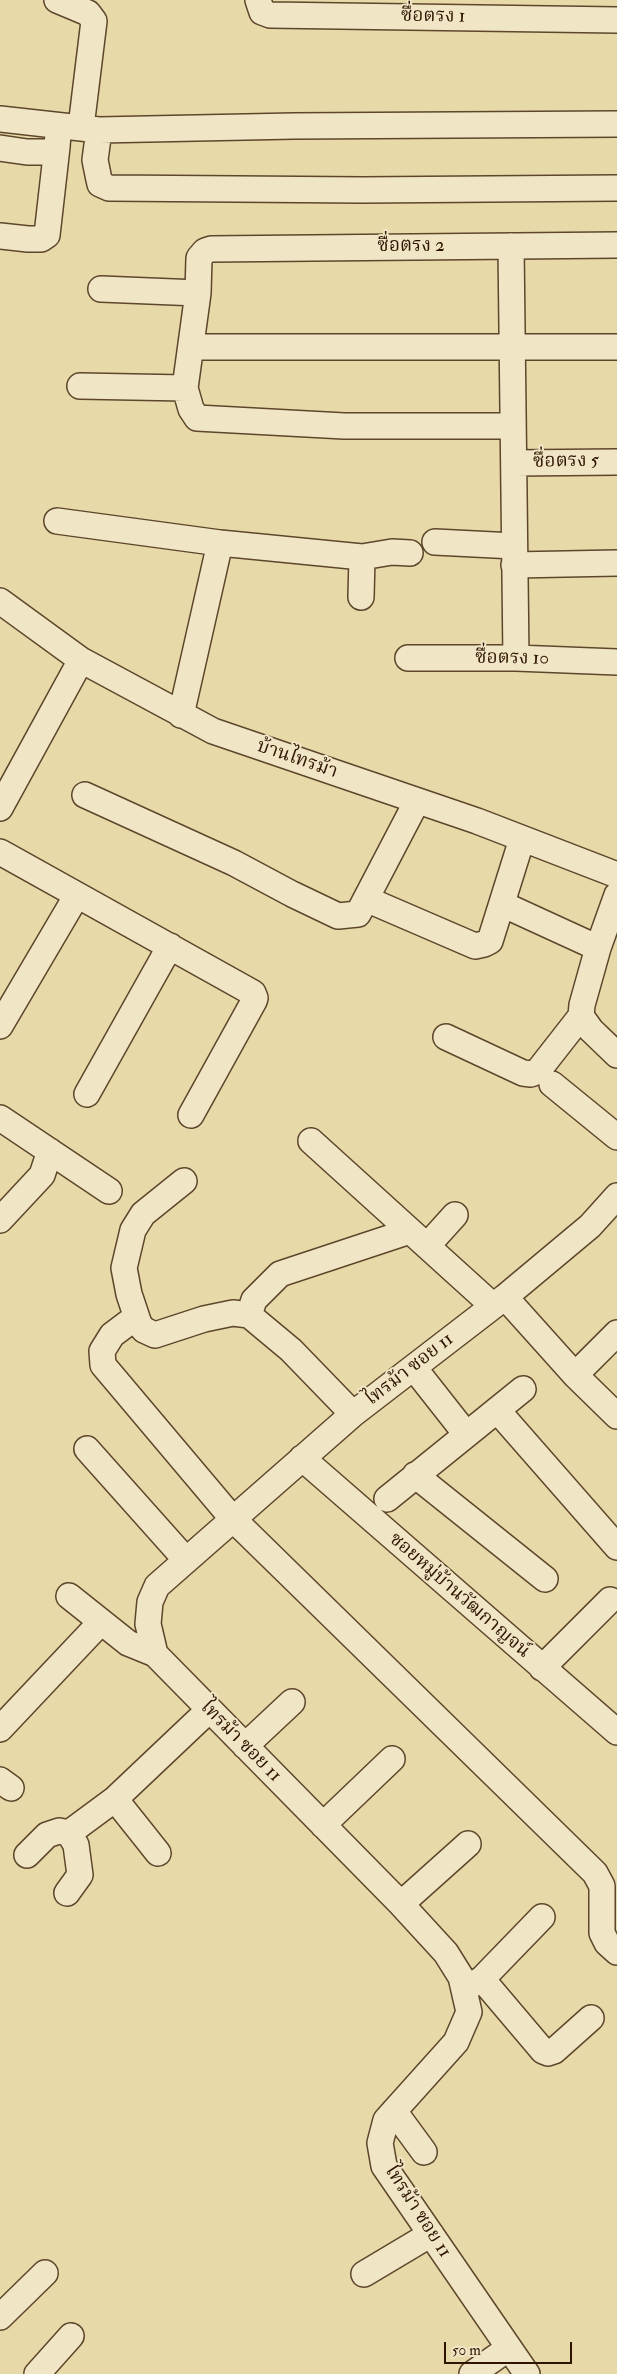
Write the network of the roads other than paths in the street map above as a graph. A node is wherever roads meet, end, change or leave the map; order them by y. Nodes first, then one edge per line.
1 (57, 0) edge
2 (258, 0) edge
3 (617, 20) edge
4 (0, 119) edge
5 (617, 124) edge
6 (74, 133) junction
7 (0, 148) edge
8 (617, 188) edge
9 (0, 236) edge
10 (617, 245) edge
11 (511, 246) junction
12 (101, 289) dead end
13 (198, 292) junction
14 (191, 347) junction
15 (617, 347) edge
16 (514, 348) junction
17 (80, 386) dead end
18 (185, 388) junction
19 (512, 426) junction
20 (617, 462) edge
21 (514, 463) junction
22 (57, 521) dead end
23 (435, 542) dead end
24 (220, 543) junction
25 (410, 553) dead end
26 (514, 556) junction
27 (362, 557) junction
28 (617, 563) edge
29 (361, 597) dead end
30 (0, 601) edge
31 (408, 658) dead end
32 (516, 658) junction
33 (81, 660) junction
34 (617, 662) edge
35 (181, 715) junction
36 (3, 795) edge
37 (85, 795) dead end
38 (417, 801) junction
39 (522, 839) junction
40 (0, 852) edge
41 (617, 875) edge
42 (77, 895) junction
43 (617, 895) edge
44 (366, 899) junction
45 (502, 904) junction
46 (170, 946) junction
47 (598, 948) junction
48 (581, 1016) junction
49 (0, 1026) edge
50 (446, 1036) dead end
51 (617, 1055) edge
52 (552, 1084) dead end
53 (88, 1094) dead end
54 (191, 1115) dead end
55 (0, 1118) edge
56 (617, 1137) edge
57 (312, 1141) dead end
58 (50, 1151) junction
59 (184, 1181) dead end
60 (109, 1191) dead end
61 (617, 1196) edge
62 (455, 1214) dead end
63 (0, 1220) edge
64 (418, 1238) junction
65 (499, 1301) junction
66 (249, 1315) junction
67 (136, 1317) junction
68 (617, 1333) edge
69 (414, 1368) junction
70 (575, 1375) junction
71 (523, 1389) dead end
72 (496, 1410) junction
73 (354, 1414) junction
74 (617, 1416) edge
75 (466, 1434) junction
76 (87, 1449) dead end
77 (302, 1458) junction
78 (414, 1475) junction
79 (387, 1499) dead end
80 (232, 1518) junction
81 (617, 1547) edge
82 (186, 1560) junction
83 (545, 1579) dead end
84 (69, 1596) dead end
85 (610, 1600) dead end
86 (102, 1622) junction
87 (155, 1654) junction
88 (542, 1668) junction
89 (292, 1702) dead end
90 (209, 1710) junction
91 (0, 1729) edge
92 (617, 1732) edge
93 (245, 1746) junction
94 (392, 1759) dead end
95 (115, 1799) junction
96 (323, 1825) junction
97 (69, 1833) junction
98 (468, 1844) dead end
99 (158, 1853) dead end
100 (27, 1855) dead end
101 (67, 1893) dead end
102 (401, 1904) junction
103 (542, 1917) dead end
104 (617, 1952) edge
105 (473, 1984) junction
106 (591, 2018) dead end
107 (394, 2111) junction
108 (424, 2152) dead end
109 (431, 2234) junction
110 (45, 2273) dead end
111 (364, 2274) dead end
112 (0, 2317) edge
113 (71, 2336) dead end
114 (509, 2348) junction
115 (37, 2374) edge
116 (472, 2374) edge
117 (528, 2374) edge

1 - 6 street
2 - 3 street, ซื่อตรง 1
4 - 6 street
5 - 6 street
6 - 7 street
6 - 8 street
6 - 9 street
10 - 11 street, ซื่อตรง 2
11 - 13 street, ซื่อตรง 2
11 - 16 street
12 - 13 street
13 - 14 street
14 - 16 street
14 - 18 street
15 - 16 street
16 - 19 street
17 - 18 street
18 - 19 street
19 - 21 street
20 - 21 street, ซื่อตรง 5
21 - 26 street
22 - 24 street
23 - 26 street
24 - 27 street
24 - 35 street
25 - 27 street
26 - 28 street
26 - 32 street
27 - 29 street
30 - 33 street, บ้านไทรม้า
31 - 32 street, ซื่อตรง 10
32 - 34 street, ซื่อตรง 10
33 - 35 street, บ้านไทรม้า
33 - 36 street
35 - 38 street, บ้านไทรม้า
37 - 44 street
38 - 39 street, บ้านไทรม้า
38 - 44 street
39 - 41 street, บ้านไทรม้า
39 - 45 street
40 - 42 street
42 - 46 street
42 - 49 street
43 - 47 street
44 - 45 street
45 - 47 street
46 - 53 street
46 - 54 street
47 - 48 street
48 - 50 street
48 - 51 street
52 - 56 street
55 - 58 street
57 - 64 street
58 - 60 street
58 - 63 street
59 - 67 street
61 - 65 street, ไทรม้า ซอย 11
62 - 64 street
64 - 65 street
64 - 66 street
65 - 69 street, ไทรม้า ซอย 11
65 - 70 street
66 - 67 street
66 - 73 street
67 - 80 street
68 - 70 street
69 - 73 street, ไทรม้า ซอย 11
69 - 75 street
70 - 74 street
71 - 72 street
72 - 75 street
72 - 81 street
73 - 77 street, ไทรม้า ซอย 11
75 - 78 street
76 - 82 street
77 - 80 street, ไทรม้า ซอย 11
77 - 88 street, ซอยหมู่บ้านวัฒกาญจน์
78 - 79 street
78 - 83 street
80 - 82 street, ไทรม้า ซอย 11
80 - 104 street
82 - 87 street, ไทรม้า ซอย 11
84 - 86 street
85 - 88 street
86 - 87 street
86 - 91 street
87 - 90 street, ไทรม้า ซอย 11
88 - 92 street, ซอยหมู่บ้านวัฒกาญจน์
89 - 93 street
90 - 93 street, ไทรม้า ซอย 11
90 - 95 street
93 - 96 street, ไทรม้า ซอย 11
94 - 96 street
95 - 97 street
95 - 99 street
96 - 102 street, ไทรม้า ซอย 11
97 - 100 street
97 - 101 street
98 - 102 street
102 - 105 street, ไทรม้า ซอย 11
103 - 105 street
105 - 106 street
105 - 107 street, ไทรม้า ซอย 11
107 - 108 street
107 - 109 street, ไทรม้า ซอย 11
109 - 111 street
109 - 114 street, ไทรม้า ซอย 11
110 - 112 street
113 - 115 street
114 - 116 street
114 - 117 street, ไทรม้า ซอย 11

